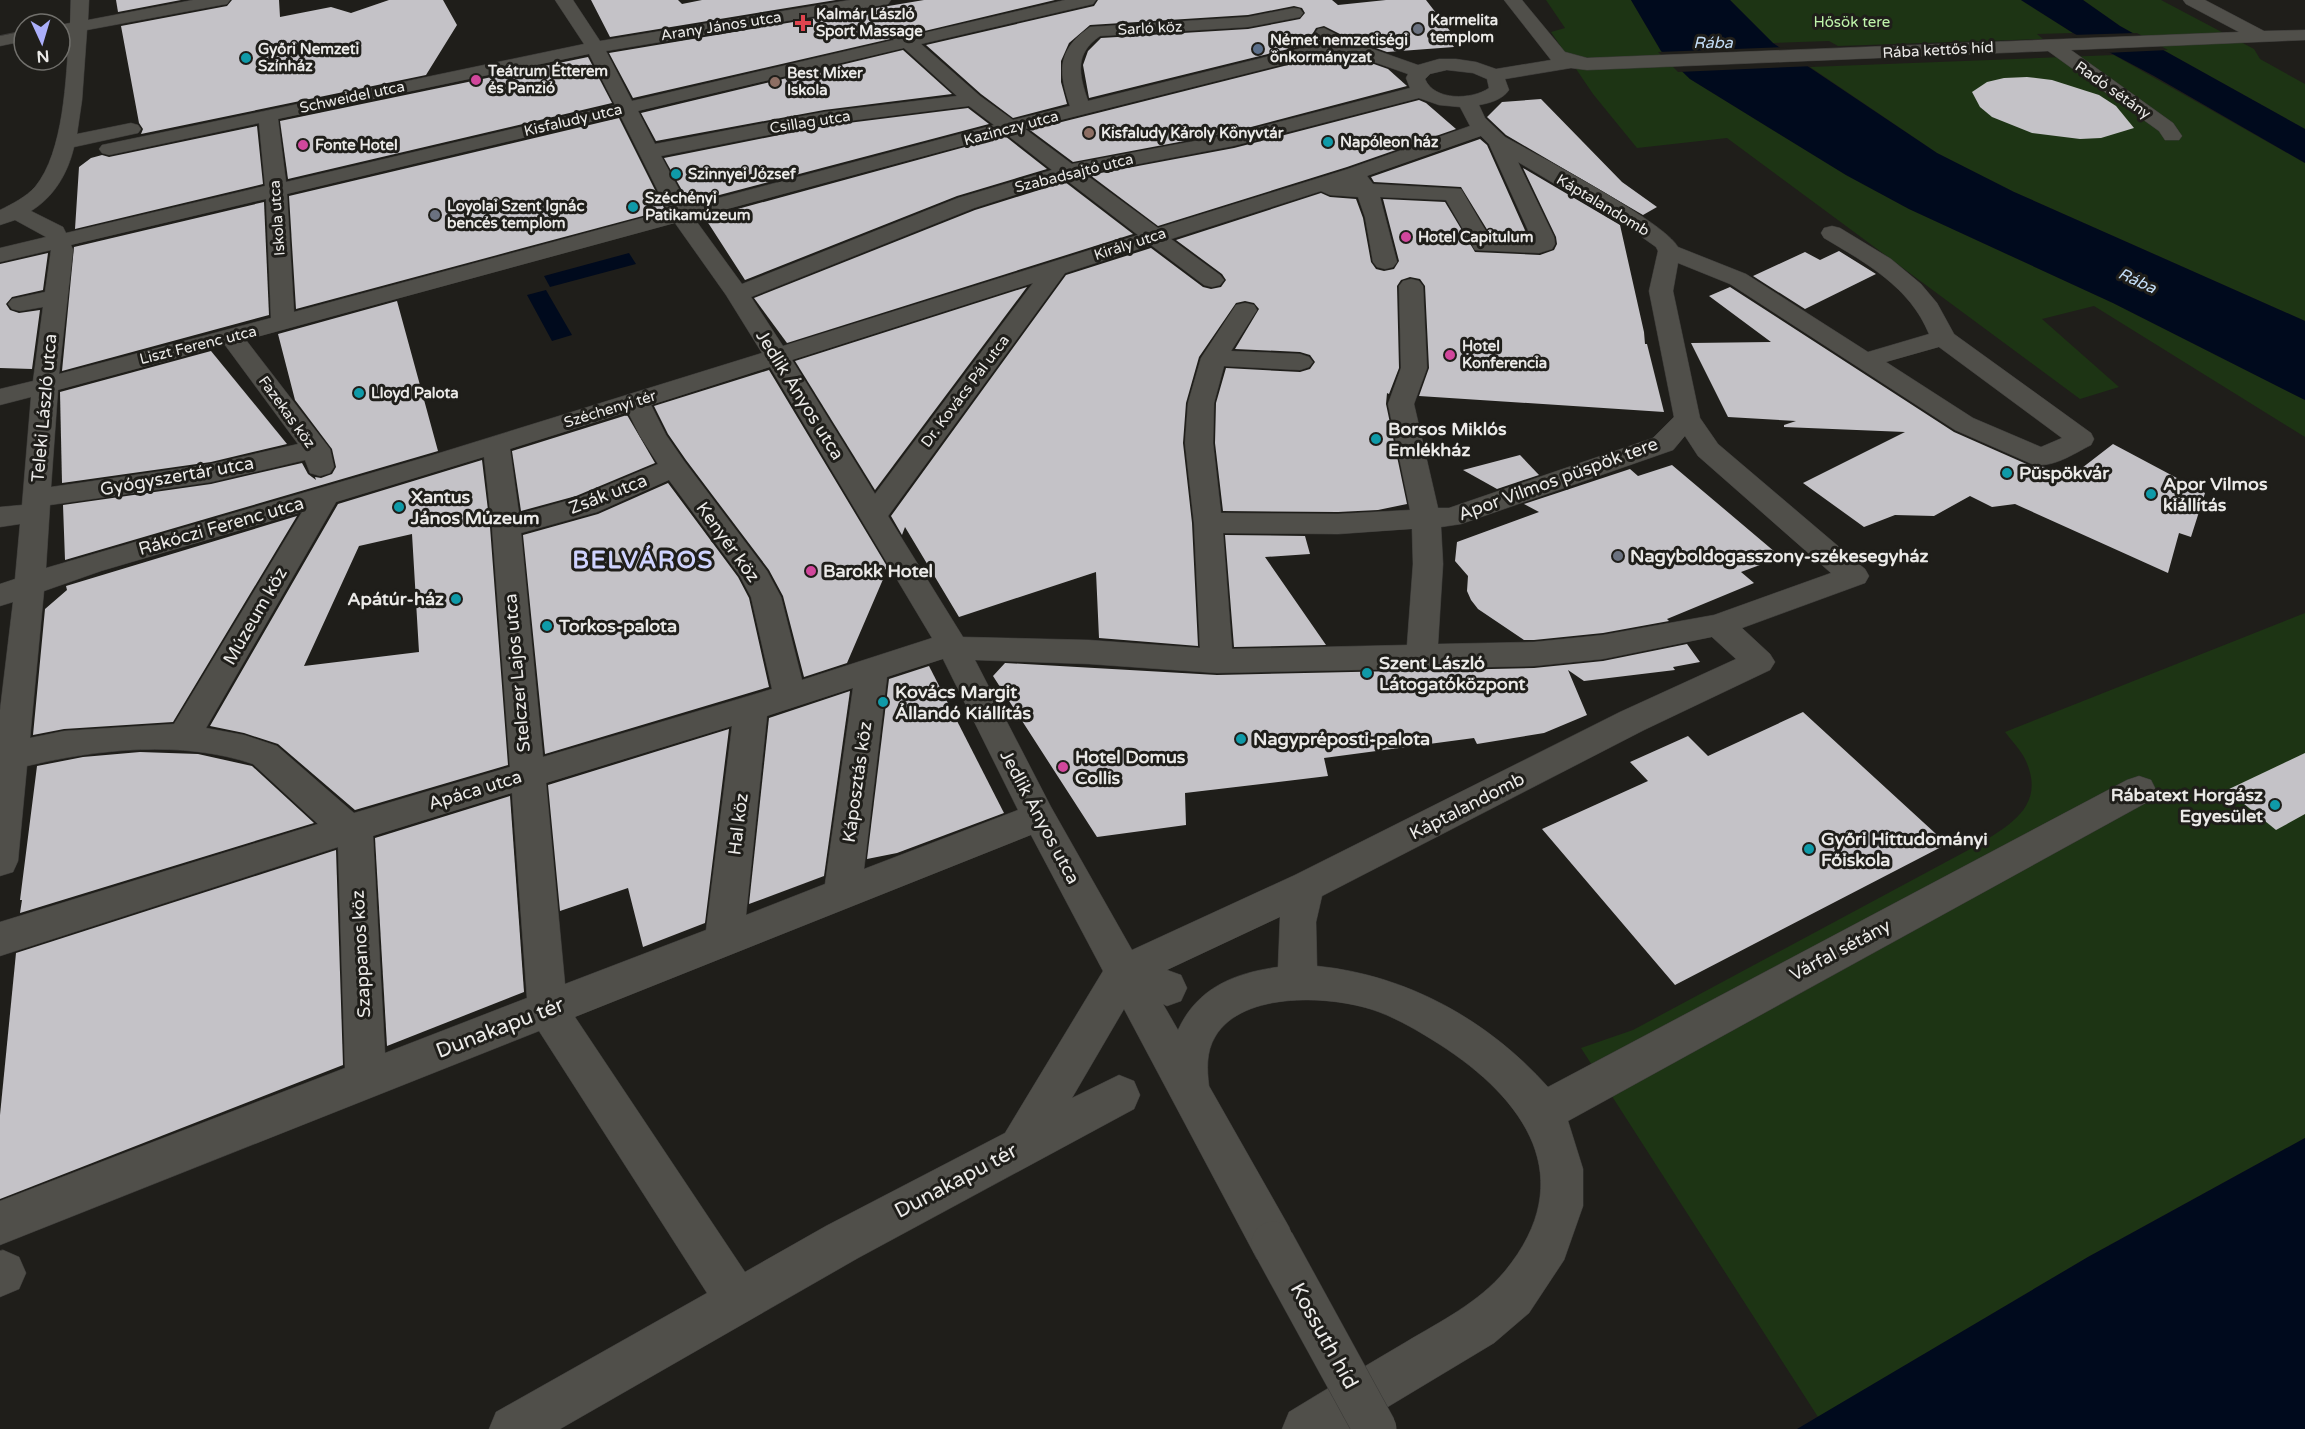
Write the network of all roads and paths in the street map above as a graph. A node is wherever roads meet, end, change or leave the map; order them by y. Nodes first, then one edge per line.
1 (80, 0) edge
2 (221, 0) edge
3 (564, 0) edge
4 (1088, 0) edge
5 (1276, 0) edge
6 (1513, 0) edge
7 (2192, 0) edge
8 (869, 1) edge
9 (1294, 13) junction
10 (72, 20) edge
11 (72, 27) edge
12 (2305, 35) edge
13 (2256, 37) junction
14 (906, 42) junction
15 (1341, 44) junction
16 (2052, 45) junction
17 (595, 46) junction
18 (1492, 54) dead end
19 (1571, 62) junction
20 (1466, 66) junction
21 (421, 69) dead end
22 (70, 72) edge
23 (1500, 81) junction
24 (1421, 82) junction
25 (973, 100) junction
26 (1467, 101) junction
27 (627, 107) junction
28 (1081, 110) junction
29 (268, 114) junction
30 (1010, 128) junction
31 (1490, 134) junction
32 (2172, 136) dead end
33 (64, 143) junction
34 (109, 149) dead end
35 (648, 152) junction
36 (1070, 171) junction
37 (1362, 182) junction
38 (276, 190) junction
39 (8, 214) edge
40 (681, 214) junction
41 (1832, 233) dead end
42 (1156, 235) junction
43 (60, 241) junction
44 (1669, 251) junction
45 (0, 255) edge
46 (1385, 262) dead end
47 (1057, 267) junction
48 (1212, 280) dead end
49 (1411, 286) dead end
50 (737, 294) junction
51 (55, 297) junction
52 (20, 304) dead end
53 (1245, 310) dead end
54 (283, 323) junction
55 (231, 337) junction
56 (1943, 338) junction
57 (776, 355) junction
58 (1214, 358) junction
59 (1863, 361) junction
60 (1300, 362) dead end
61 (45, 385) junction
62 (0, 397) edge
63 (636, 401) junction
64 (1687, 418) junction
65 (496, 444) junction
66 (316, 449) junction
67 (443, 461) joint
68 (674, 467) junction
69 (326, 495) junction
70 (36, 505) junction
71 (873, 515) junction
72 (0, 517) edge
73 (1426, 519) junction
74 (1208, 523) junction
75 (506, 527) junction
76 (30, 585) junction
77 (0, 595) edge
78 (1718, 625) junction
79 (952, 646) junction
80 (1422, 657) junction
81 (1217, 661) junction
82 (872, 670) junction
83 (790, 696) junction
84 (751, 707) junction
85 (184, 737) junction
86 (8, 751) edge
87 (526, 774) junction
88 (2139, 790) dead end
89 (1039, 818) junction
90 (351, 828) junction
91 (0, 861) edge
92 (1308, 886) junction
93 (842, 894) junction
94 (0, 939) edge
95 (724, 940) junction
96 (1124, 972) junction
97 (1299, 984) junction
98 (1167, 988) dead end
99 (548, 1010) junction
100 (366, 1081) junction
101 (1119, 1095) dead end
102 (1191, 1097) junction
103 (1543, 1112) junction
104 (1020, 1147) junction
105 (0, 1223) edge
106 (1273, 1243) joint
107 (738, 1301) junction
108 (513, 1429) edge
109 (1306, 1429) edge
110 (1374, 1429) edge

1 - 10 street
2 - 11 street
3 - 17 street, Jedlik Ányos utca
4 - 14 street, Kisfaludy utca
5 - 9 street
6 - 19 street
7 - 13 street
8 - 14 street
8 - 17 street, Arany János utca
9 - 15 street
9 - 28 street, Sarló köz
12 - 13 street, Rába kettős híd
13 - 16 street, Rába kettős híd
14 - 25 street
14 - 27 street, Kisfaludy utca
15 - 24 street
15 - 28 street, Kazinczy utca
16 - 19 street, Rába kettős híd
16 - 32 street, Radó sétány
17 - 27 street, Jedlik Ányos utca
17 - 29 street, Schweidel utca
18 - 20 street
19 - 23 street, Rába kettős híd
20 - 23 street
20 - 24 street, Szabadsajtó utca
21 - 33 street, Schweidel utca
22 - 33 street
23 - 26 street
24 - 26 street
24 - 36 street, Szabadsajtó utca
25 - 30 street
25 - 35 street, Csillag utca
26 - 31 street
27 - 35 street, Jedlik Ányos utca
27 - 38 street, Kisfaludy utca
28 - 30 street, Kazinczy utca
29 - 34 street, Schweidel utca
29 - 38 street, Iskola utca
30 - 36 street
30 - 40 street, Kazinczy utca
31 - 37 street
31 - 37 street, Király utca
31 - 44 street, Káptalandomb
33 - 39 street
35 - 40 street, Jedlik Ányos utca
36 - 42 street
36 - 50 street, Szabadsajtó utca
37 - 42 street, Király utca
37 - 46 street
38 - 43 street, Kisfaludy utca
38 - 54 street, Iskola utca
39 - 43 street
40 - 50 street, Jedlik Ányos utca
40 - 54 street, Liszt Ferenc utca
41 - 56 street
42 - 47 street, Király utca
42 - 48 street
43 - 45 street, Kisfaludy utca
43 - 51 street, Teleki László utca
44 - 59 street
44 - 64 street
47 - 57 street, Király utca
47 - 71 street, Dr. Kovács Pál utca
49 - 73 street
50 - 57 street, Jedlik Ányos utca
51 - 52 street
51 - 61 street, Teleki László utca
53 - 58 street
54 - 55 street, Liszt Ferenc utca
55 - 61 street, Liszt Ferenc utca
55 - 66 street, Fazekas köz
56 - 59 street
56 - 59 street
57 - 63 street, Széchenyi tér
57 - 71 street, Jedlik Ányos utca
58 - 60 street
58 - 74 street
61 - 62 street, Liszt Ferenc utca
61 - 70 street, Teleki László utca
63 - 65 street, Széchenyi tér
63 - 68 street, Kenyér köz
64 - 73 street, Apor Vilmos püspök tere
64 - 78 street
65 - 67 street, Széchenyi tér
65 - 75 street, Stelczer Lajos utca
66 - 69 street, Fazekas köz
66 - 70 street, Gyógyszertár utca
67 - 69 street, Rákóczi Ferenc utca
68 - 75 street, Zsák utca
68 - 83 street, Kenyér köz
69 - 76 street, Rákóczi Ferenc utca
69 - 85 street, Múzeum köz
70 - 72 street, Gyógyszertár utca
70 - 76 street, Teleki László utca
71 - 79 street, Jedlik Ányos utca
73 - 74 street
73 - 80 street
74 - 81 street
75 - 87 street, Stelczer Lajos utca
76 - 77 street, Rákóczi Ferenc utca
76 - 86 street, Teleki László utca
78 - 80 street
78 - 92 street, Káptalandomb
79 - 81 street, Apáca utca
79 - 82 street, Apáca utca
79 - 89 street, Jedlik Ányos utca
80 - 81 street
82 - 83 street, Apáca utca
82 - 93 street, Káposztás köz
83 - 84 street, Apáca utca
84 - 87 street, Apáca utca
84 - 95 street, Hal köz
85 - 86 street
85 - 90 street
86 - 91 street, Teleki László utca
87 - 90 street, Apáca utca
87 - 99 street, Stelczer Lajos utca
88 - 103 street, Várfal sétány
89 - 93 street, Dunakapu tér
89 - 96 street, Jedlik Ányos utca
90 - 94 street, Apáca utca
90 - 100 street, Szappanos köz
92 - 96 street, Káptalandomb
92 - 97 street
93 - 95 street, Dunakapu tér
95 - 99 street, Dunakapu tér
96 - 98 street
96 - 102 street, Jedlik Ányos utca
96 - 104 street
97 - 102 street
97 - 103 street
99 - 100 street, Dunakapu tér
99 - 107 street
100 - 105 street, Dunakapu tér
101 - 104 street, Dunakapu tér
102 - 106 street, Jedlik Ányos utca
103 - 109 street
104 - 107 street, Dunakapu tér
106 - 110 street, Kossuth híd, bridge
107 - 108 street, Dunakapu tér

